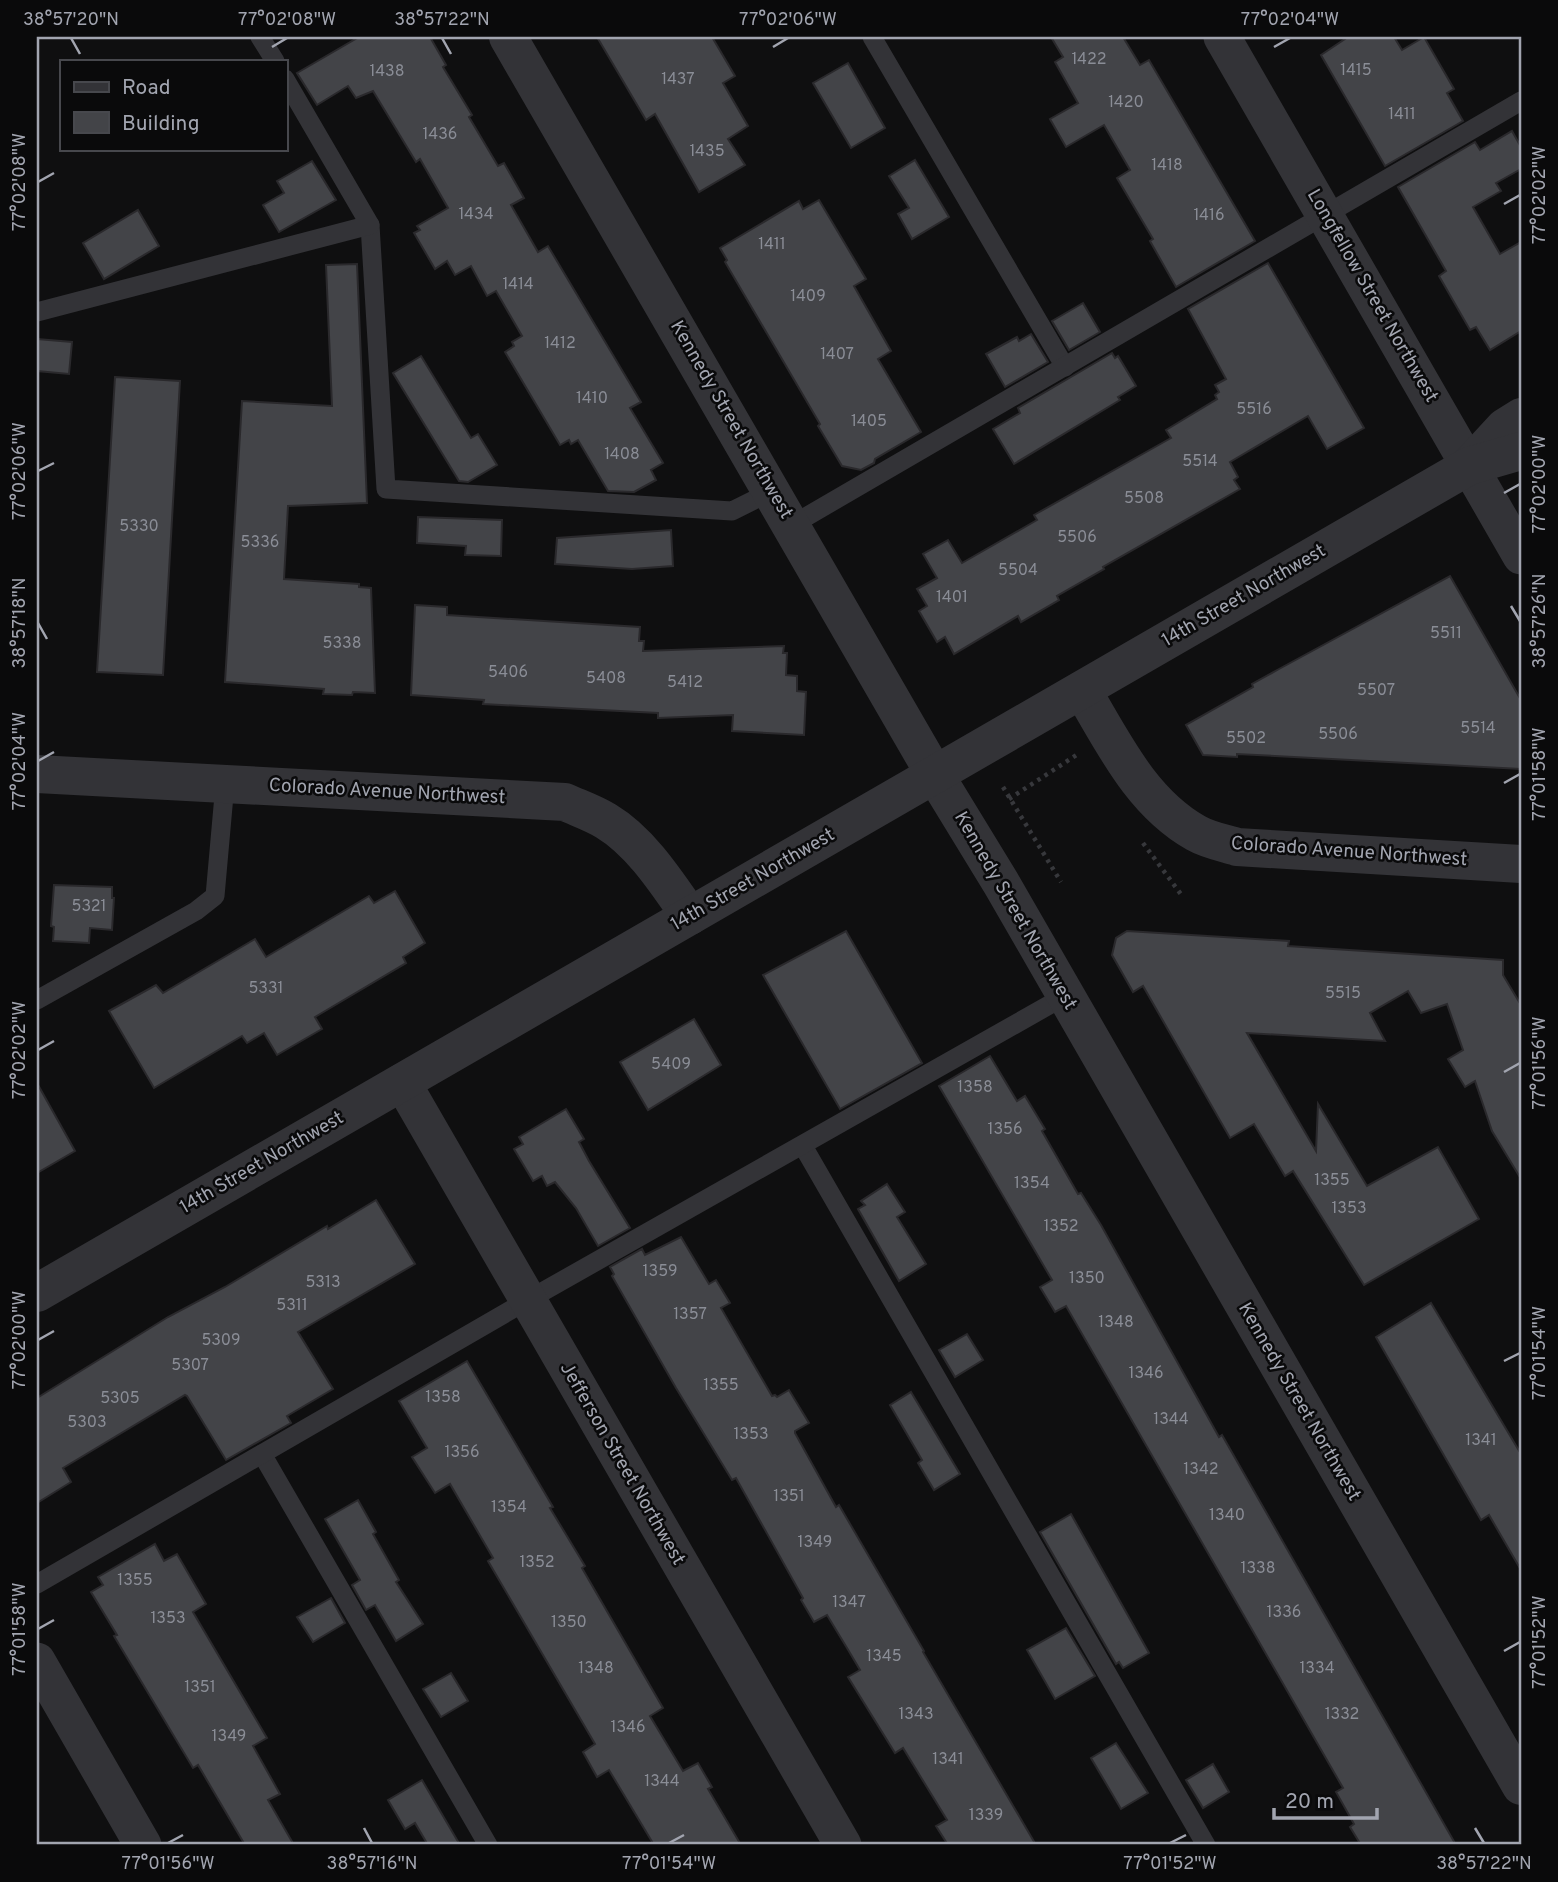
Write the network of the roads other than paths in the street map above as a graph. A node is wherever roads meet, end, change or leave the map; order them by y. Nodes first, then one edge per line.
1 (260, 37) edge
2 (508, 37) edge
3 (872, 37) edge
4 (1222, 37) edge
5 (274, 60) edge
6 (287, 82) edge
7 (1521, 101) edge
8 (1325, 215) junction
9 (370, 225) junction
10 (37, 312) edge
11 (1065, 367) junction
12 (1521, 417) edge
13 (1521, 451) edge
14 (1469, 466) junction
15 (772, 491) junction
16 (792, 525) junction
17 (1521, 556) edge
18 (1082, 690) junction
19 (37, 774) edge
20 (935, 775) junction
21 (225, 784) junction
22 (1521, 864) edge
23 (690, 916) junction
24 (1065, 996) junction
25 (37, 1000) edge
26 (402, 1082) junction
27 (803, 1146) junction
28 (37, 1293) edge
29 (528, 1300) junction
30 (262, 1454) junction
31 (37, 1584) edge
32 (37, 1661) edge
33 (1521, 1786) edge
34 (143, 1845) edge
35 (488, 1845) edge
36 (843, 1845) edge
37 (1206, 1845) edge

1 - 5 lane
2 - 15 street, Kennedy Street Northwest
3 - 11 lane
4 - 8 street, Longfellow Street Northwest
6 - 9 lane
7 - 8 lane
8 - 11 lane
8 - 14 street, Longfellow Street Northwest
9 - 10 lane
9 - 15 lane
11 - 16 lane
12 - 14 street, 14th Street Northwest
13 - 14 street, 14th Street Northwest
14 - 17 street, Longfellow Street Northwest
14 - 18 street, 14th Street Northwest
15 - 16 street, Kennedy Street Northwest
16 - 20 street, Kennedy Street Northwest
18 - 20 street, 14th Street Northwest
18 - 22 street, Colorado Avenue Northwest
19 - 21 street, Colorado Avenue Northwest
20 - 23 street, 14th Street Northwest
20 - 24 street, Kennedy Street Northwest
21 - 23 street, Colorado Avenue Northwest
21 - 25 lane
23 - 26 street, 14th Street Northwest
24 - 27 lane
24 - 33 street, Kennedy Street Northwest
26 - 28 street, 14th Street Northwest
26 - 29 street, Jefferson Street Northwest
27 - 29 lane
27 - 37 lane
29 - 30 lane
29 - 36 street, Jefferson Street Northwest
30 - 31 lane
30 - 35 lane
32 - 34 street

